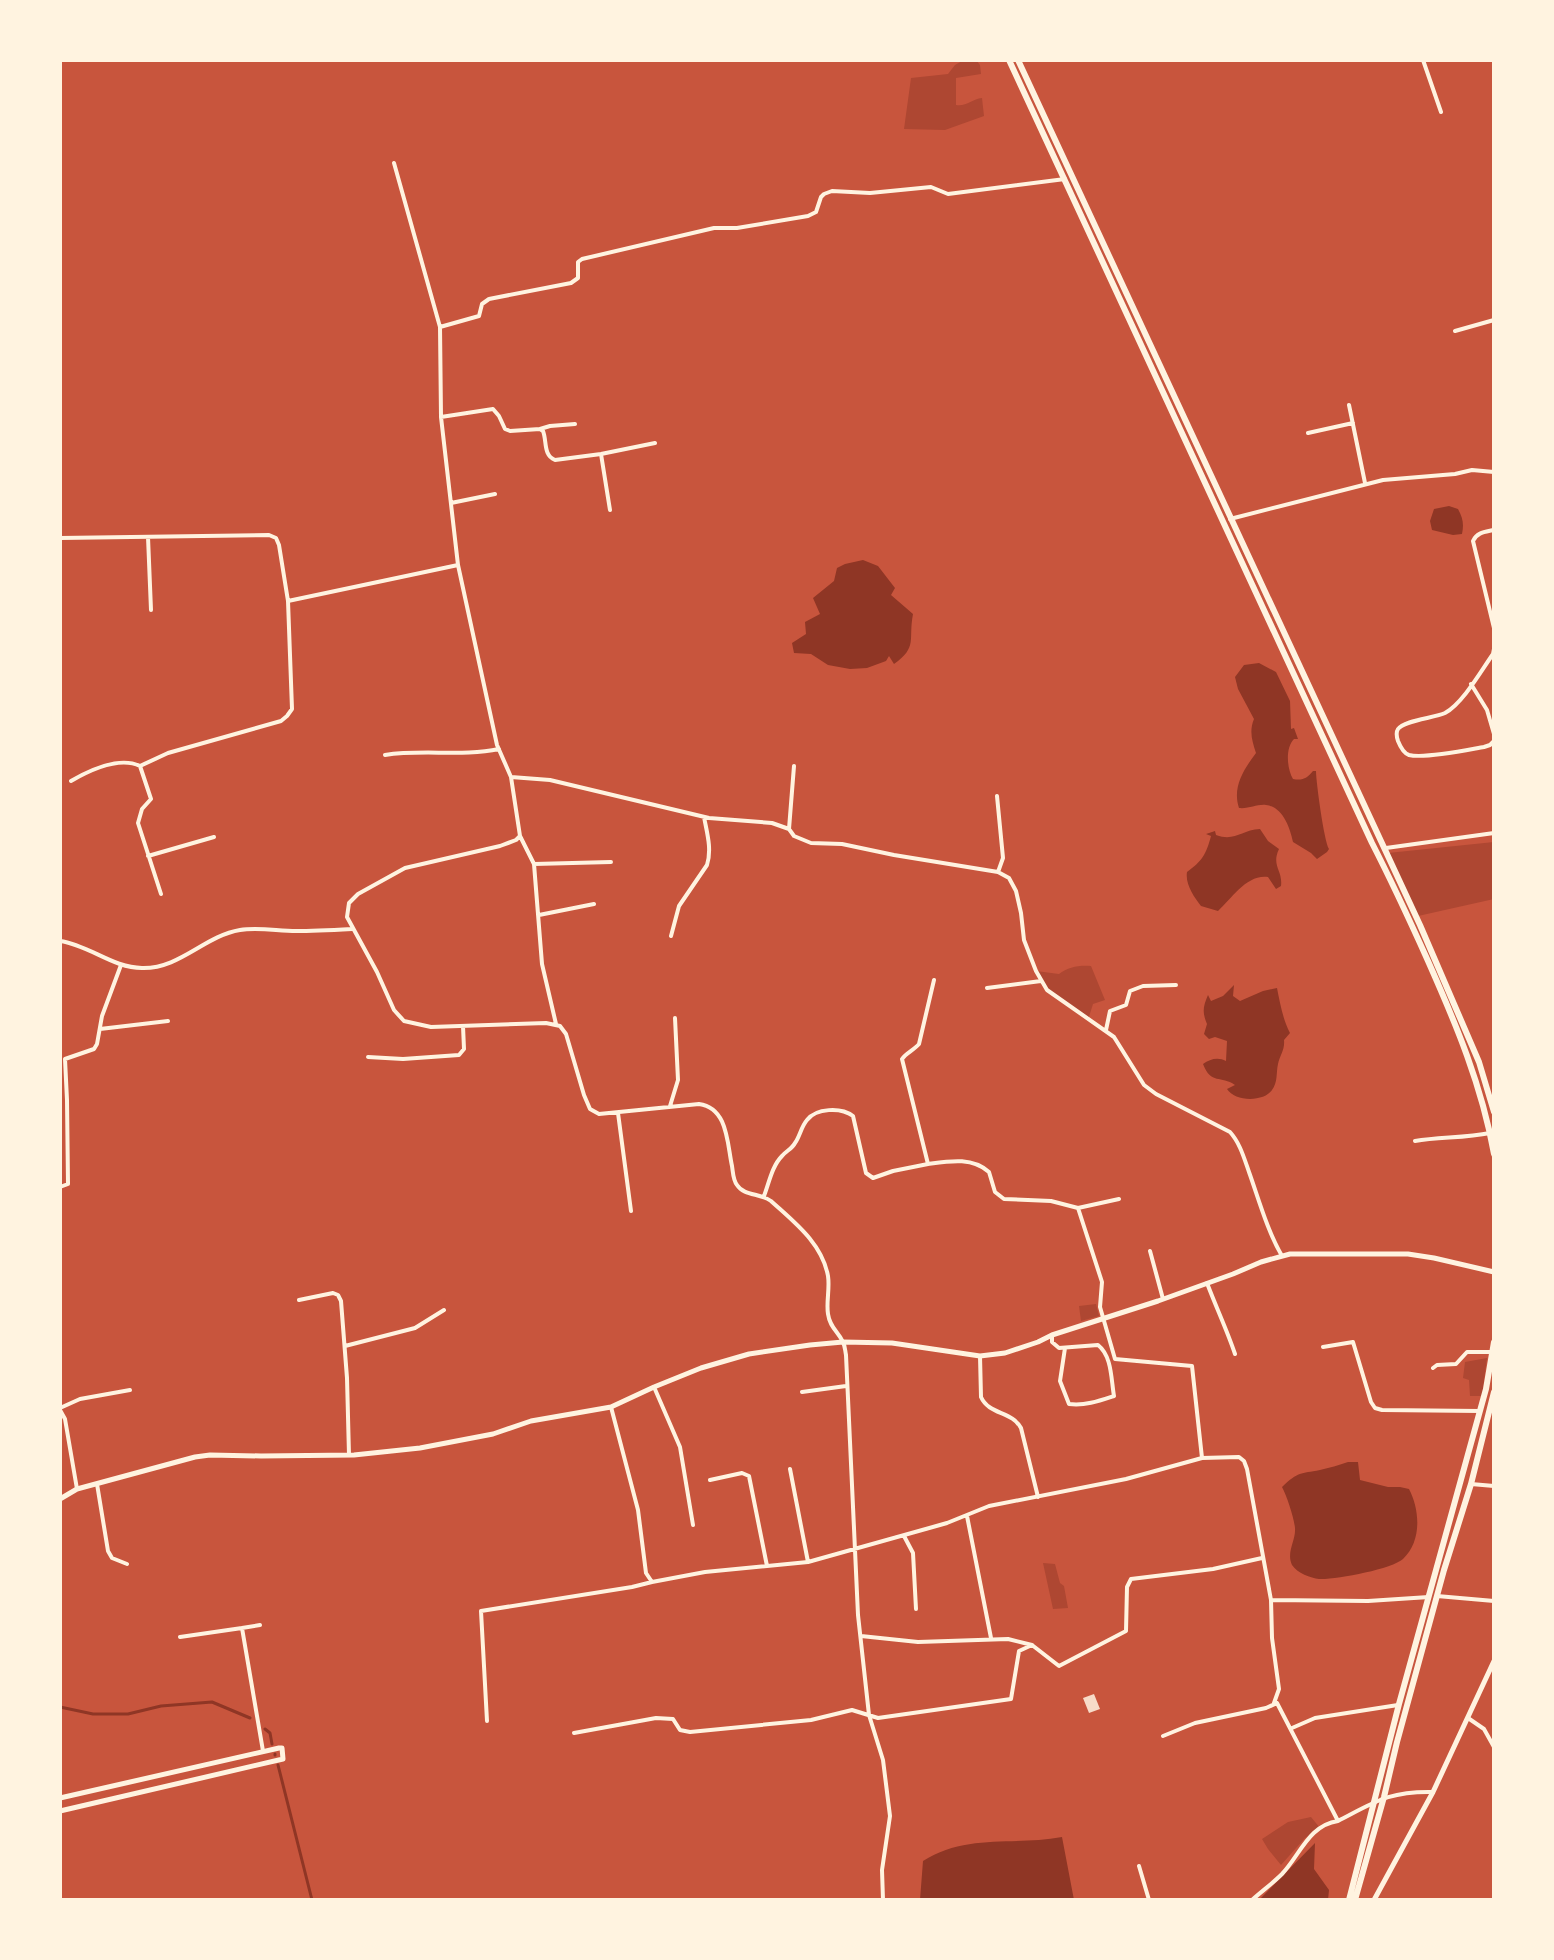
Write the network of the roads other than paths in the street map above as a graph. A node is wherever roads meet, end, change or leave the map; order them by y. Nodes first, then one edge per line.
1 (1009, 60) edge
2 (1018, 60) edge
3 (1423, 60) edge
4 (1441, 112) dead end
5 (394, 163) dead end
6 (1065, 179) junction
7 (1494, 320) edge
8 (440, 327) junction
9 (1455, 331) dead end
10 (1349, 405) dead end
11 (441, 417) junction
12 (1353, 423) junction
13 (575, 424) dead end
14 (540, 429) junction
15 (1308, 433) dead end
16 (655, 443) dead end
17 (601, 454) junction
18 (1494, 472) edge
19 (1365, 483) junction
20 (495, 494) dead end
21 (451, 503) junction
22 (610, 510) dead end
23 (1230, 519) junction
24 (1494, 530) edge
25 (148, 537) junction
26 (60, 538) edge
27 (458, 565) junction
28 (288, 601) junction
29 (151, 610) dead end
30 (1494, 628) edge
31 (1494, 649) edge
32 (1471, 684) junction
33 (1494, 734) edge
34 (1494, 742) edge
35 (499, 749) junction
36 (385, 755) dead end
37 (140, 766) junction
38 (794, 766) dead end
39 (511, 777) junction
40 (71, 781) dead end
41 (997, 796) dead end
42 (704, 817) junction
43 (789, 829) junction
44 (1494, 833) edge
45 (520, 836) junction
46 (214, 837) dead end
47 (1383, 849) junction
48 (148, 856) junction
49 (611, 862) dead end
50 (534, 864) junction
51 (998, 872) junction
52 (161, 894) dead end
53 (594, 904) dead end
54 (539, 915) junction
55 (353, 929) junction
56 (671, 936) dead end
57 (60, 941) edge
58 (121, 965) junction
59 (934, 980) dead end
60 (1041, 981) junction
61 (1176, 985) dead end
62 (987, 988) dead end
63 (675, 1018) dead end
64 (168, 1021) dead end
65 (556, 1025) junction
66 (463, 1026) junction
67 (100, 1029) junction
68 (1106, 1030) junction
69 (368, 1057) dead end
70 (1491, 1088) edge
71 (669, 1107) junction
72 (1494, 1112) edge
73 (618, 1113) junction
74 (1490, 1133) junction
75 (1415, 1141) dead end
76 (1494, 1154) edge
77 (928, 1164) junction
78 (60, 1187) edge
79 (764, 1196) junction
80 (1119, 1199) dead end
81 (1078, 1208) junction
82 (631, 1211) dead end
83 (1150, 1251) dead end
84 (1282, 1256) junction
85 (1494, 1272) edge
86 (1207, 1283) junction
87 (1163, 1299) junction
88 (299, 1300) dead end
89 (444, 1310) dead end
90 (1103, 1319) junction
91 (1052, 1335) junction
92 (843, 1342) junction
93 (1494, 1342) edge
94 (345, 1346) junction
95 (1323, 1347) dead end
96 (1065, 1348) junction
97 (1492, 1352) edge
98 (1235, 1354) dead end
99 (980, 1356) junction
100 (1433, 1368) dead end
101 (846, 1386) junction
102 (654, 1387) junction
103 (130, 1390) dead end
104 (802, 1392) dead end
105 (1494, 1392) edge
106 (611, 1407) junction
107 (60, 1409) edge
108 (1480, 1411) junction
109 (349, 1455) junction
110 (1202, 1458) junction
111 (790, 1469) dead end
112 (710, 1480) dead end
113 (97, 1484) junction
114 (1471, 1484) junction
115 (1494, 1486) edge
116 (77, 1489) junction
117 (1038, 1497) junction
118 (60, 1499) edge
119 (967, 1516) junction
120 (693, 1525) dead end
121 (904, 1536) junction
122 (855, 1550) junction
123 (1262, 1558) junction
124 (808, 1562) junction
125 (127, 1564) dead end
126 (767, 1566) junction
127 (652, 1582) junction
128 (1437, 1596) junction
129 (1428, 1597) junction
130 (1271, 1600) junction
131 (1494, 1601) edge
132 (916, 1609) dead end
133 (260, 1625) dead end
134 (242, 1628) junction
135 (861, 1636) junction
136 (180, 1637) dead end
137 (991, 1638) junction
138 (1032, 1645) junction
139 (1494, 1661) edge
140 (1277, 1703) junction
141 (1399, 1704) junction
142 (869, 1715) junction
143 (1468, 1718) junction
144 (487, 1721) dead end
145 (1292, 1728) junction
146 (574, 1733) dead end
147 (1163, 1736) dead end
148 (1494, 1747) edge
149 (263, 1751) junction
150 (188, 1768) junction
151 (191, 1781) junction
152 (1433, 1792) junction
153 (1384, 1797) junction
154 (60, 1798) edge
155 (1373, 1803) junction
156 (60, 1811) edge
157 (1338, 1821) junction
158 (1139, 1866) dead end
159 (883, 1900) edge
160 (1149, 1900) edge
161 (1252, 1900) edge
162 (1352, 1900) edge
163 (1374, 1900) edge

1 - 6 main road
2 - 23 main road
3 - 4 street
5 - 8 street
6 - 8 street
6 - 74 main road
7 - 9 street
8 - 11 street
10 - 12 street
11 - 14 street
11 - 21 street
12 - 15 street
12 - 19 street
13 - 14 street
14 - 17 street
16 - 17 street
17 - 22 street
18 - 19 street
19 - 23 street
20 - 21 street
21 - 27 street
23 - 47 main road
24 - 30 street
25 - 26 street
25 - 28 street
25 - 29 street
27 - 28 street
27 - 35 street
28 - 37 street
31 - 32 street
32 - 33 street
32 - 34 street
35 - 36 street
35 - 39 street
37 - 40 street
37 - 48 street
38 - 43 street
39 - 42 street
39 - 45 street
41 - 51 street
42 - 43 street
42 - 56 street
43 - 51 street
44 - 47 street
45 - 50 street
45 - 55 street
46 - 48 street
47 - 70 main road
48 - 52 street
49 - 50 street
50 - 54 street
51 - 60 street
53 - 54 street
54 - 65 street
55 - 58 street
55 - 66 street
57 - 58 street
58 - 67 street
59 - 77 street
60 - 62 street
60 - 68 street
61 - 68 street
63 - 71 street
64 - 67 street
65 - 66 street
65 - 73 street
66 - 69 street
67 - 78 street
68 - 84 street
70 - 72 main road
71 - 73 street
71 - 79 street
73 - 82 street
74 - 75 street
74 - 76 main road
77 - 79 street
77 - 81 street
79 - 92 street
80 - 81 street
81 - 90 street
83 - 87 street
84 - 85 street
84 - 86 street
86 - 87 street
86 - 98 street
87 - 90 street
88 - 94 street
89 - 94 street
90 - 91 street
90 - 110 street
91 - 96 street
91 - 99 street
92 - 99 street
92 - 101 street
92 - 102 street
93 - 97 main road
94 - 109 street
95 - 108 street
96 - 96 street
97 - 100 street
97 - 108 main road
99 - 117 street
101 - 104 street
101 - 122 street
102 - 106 street
102 - 120 street
103 - 107 street
105 - 114 main road
106 - 109 street
106 - 127 street
107 - 116 street
108 - 129 main road
109 - 113 street
110 - 117 street
110 - 123 street
111 - 124 street
112 - 126 street
113 - 116 street
113 - 125 street
114 - 115 street
114 - 128 main road
116 - 118 street
117 - 119 street
119 - 121 street
119 - 137 street
121 - 122 street
121 - 132 street
122 - 124 street
122 - 135 street
123 - 130 street
123 - 138 street
124 - 126 street
126 - 127 street
127 - 144 street
128 - 129 street
128 - 131 street
128 - 153 main road
129 - 130 street
129 - 141 main road
130 - 140 street
133 - 134 street
134 - 136 street
134 - 149 street
135 - 137 street
135 - 142 street
137 - 138 street
138 - 142 street
139 - 143 street
140 - 145 street
140 - 147 street
141 - 145 street
141 - 155 main road
142 - 146 street
142 - 159 street
143 - 148 street
143 - 152 street
145 - 157 street
149 - 150 street
149 - 151 street
150 - 151 street
150 - 154 street
151 - 156 street
152 - 153 street
152 - 163 street
153 - 155 street
153 - 162 main road
155 - 157 street
155 - 162 main road
157 - 161 street
158 - 160 street

